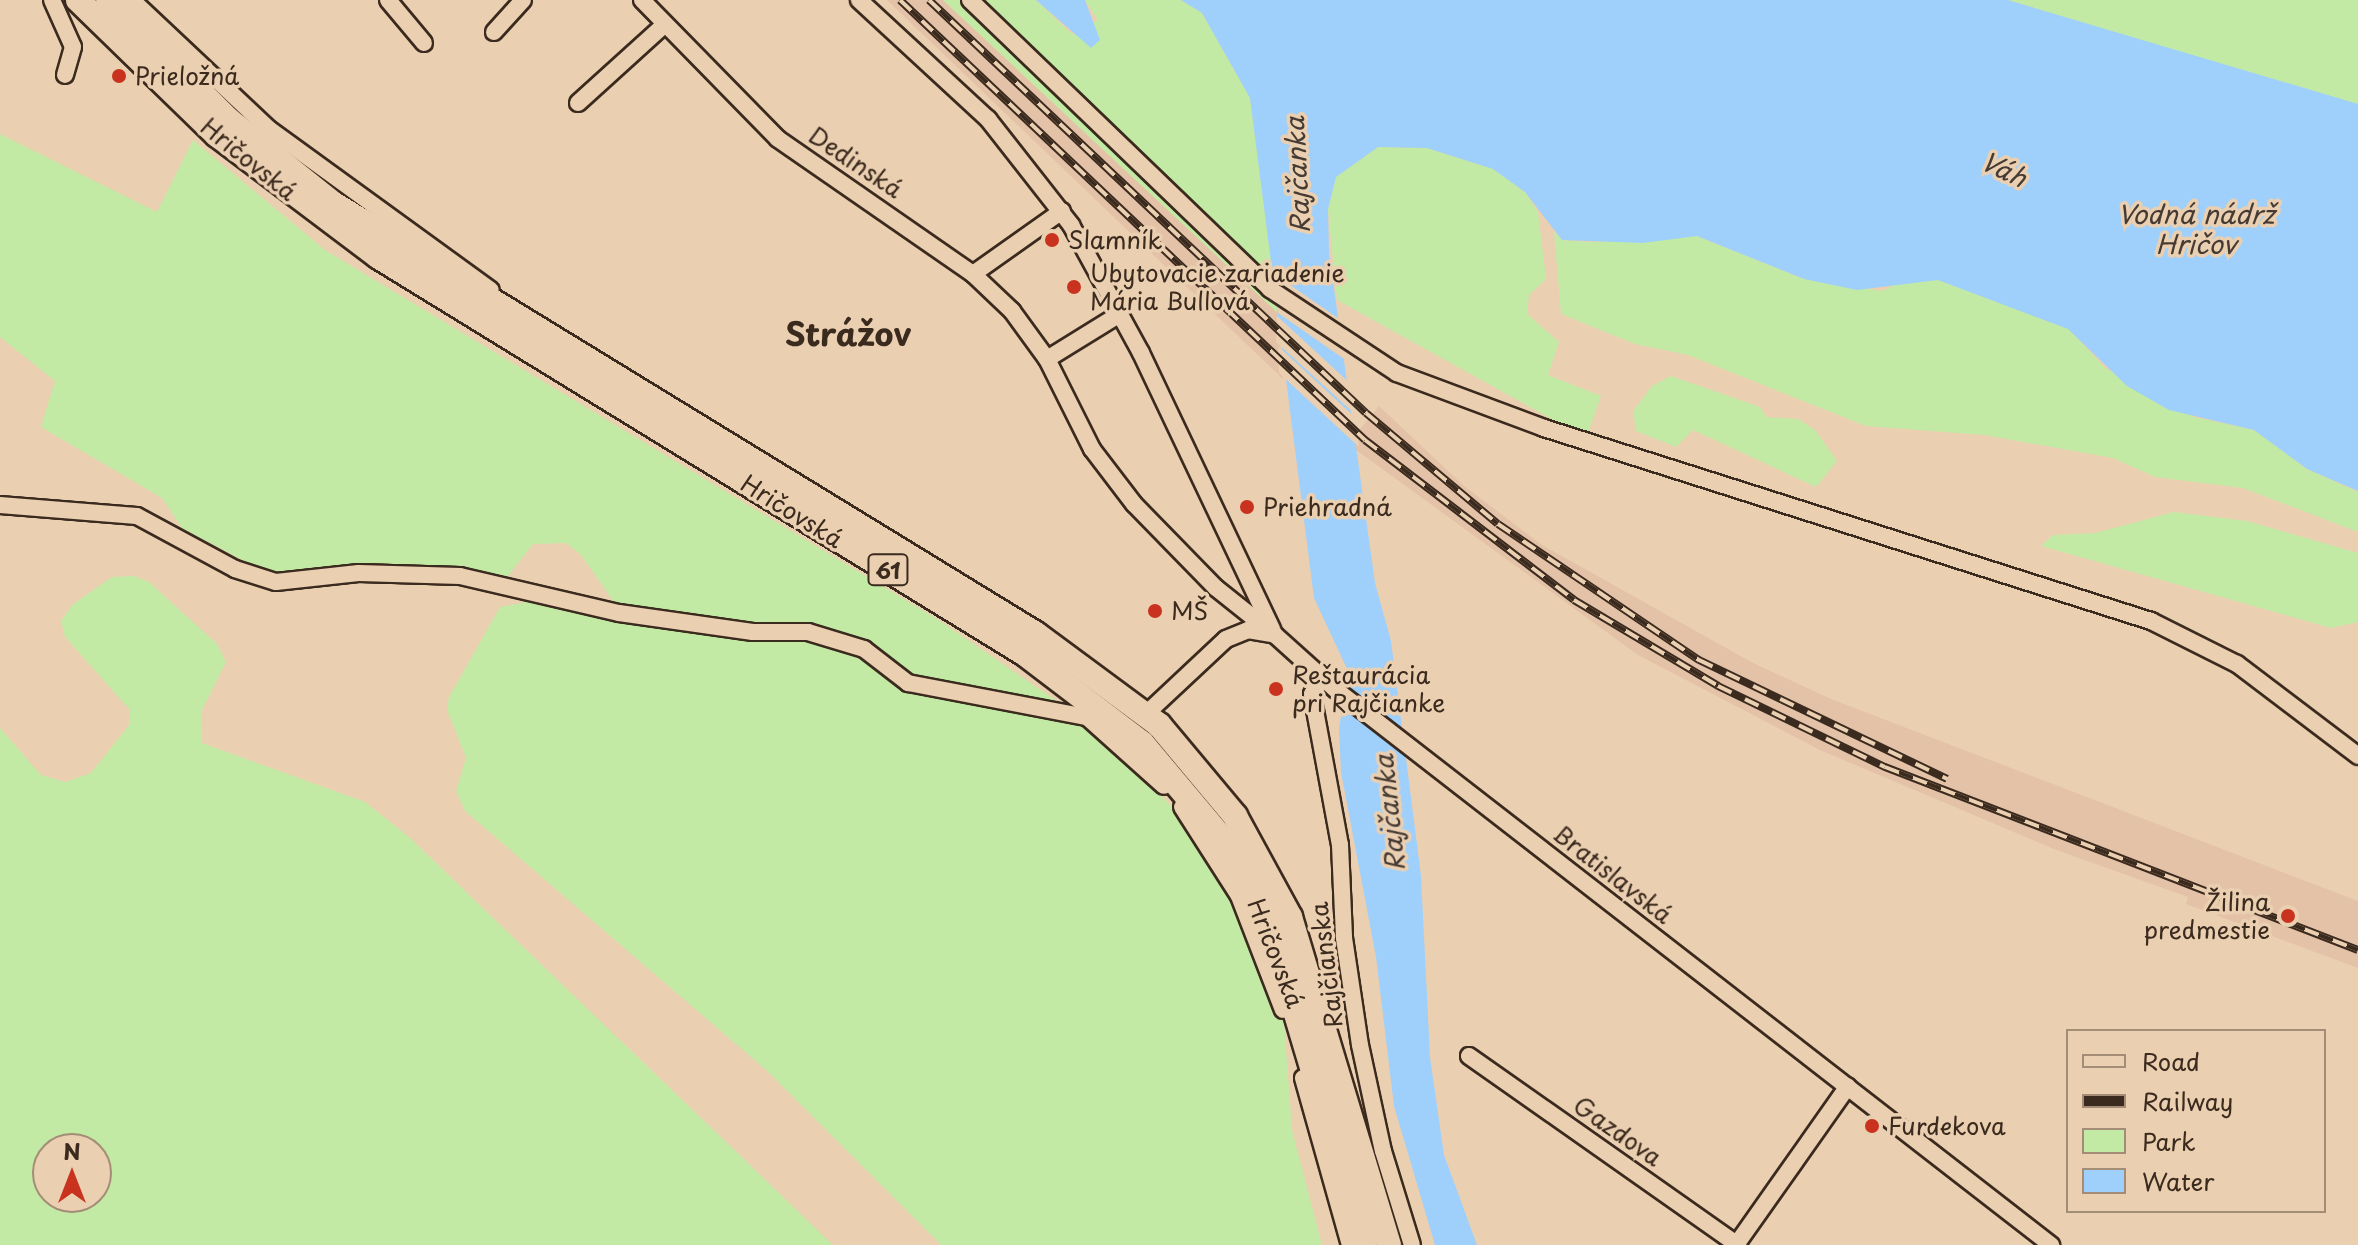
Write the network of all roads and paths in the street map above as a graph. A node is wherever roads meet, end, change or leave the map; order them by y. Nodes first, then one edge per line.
1 (52, 0) edge
2 (78, 0) edge
3 (108, 0) edge
4 (388, 0) edge
5 (523, 0) edge
6 (859, 0) edge
7 (970, 0) edge
8 (650, 2) edge
9 (143, 3) edge
10 (664, 25) junction
11 (494, 32) dead end
12 (424, 43) dead end
13 (65, 75) dead end
14 (578, 103) dead end
15 (1062, 211) junction
16 (973, 274) junction
17 (1120, 314) junction
18 (537, 329) junction
19 (1047, 359) junction
20 (0, 505) edge
21 (1275, 635) junction
22 (1328, 684) junction
23 (1147, 713) junction
24 (2358, 756) edge
25 (1469, 1056) dead end
26 (1848, 1086) junction
27 (1350, 1245) edge
28 (1365, 1245) edge
29 (1389, 1245) edge
30 (1412, 1245) edge
31 (1737, 1245) edge
32 (2051, 1245) edge

1 - 13 street
2 - 28 main road, Hričovská / 61
3 - 18 main road, Hričovská / 61
4 - 12 street
5 - 11 street
6 - 15 street
7 - 24 street
8 - 10 street, Dedinská
9 - 18 street, Hričovská
10 - 14 street
10 - 16 street, Dedinská
15 - 16 street
15 - 17 street
16 - 19 street, Dedinská
17 - 19 street
17 - 21 street
18 - 23 main road, Hričovská / 61
19 - 21 street, Dedinská
20 - 27 street, Hričovská
21 - 22 street, Bratislavská
21 - 23 street
22 - 26 street, Bratislavská
22 - 30 street, Rajčianska
23 - 29 main road, Hričovská / 61
25 - 31 street, Gazdova
26 - 31 street
26 - 32 street, Bratislavská

